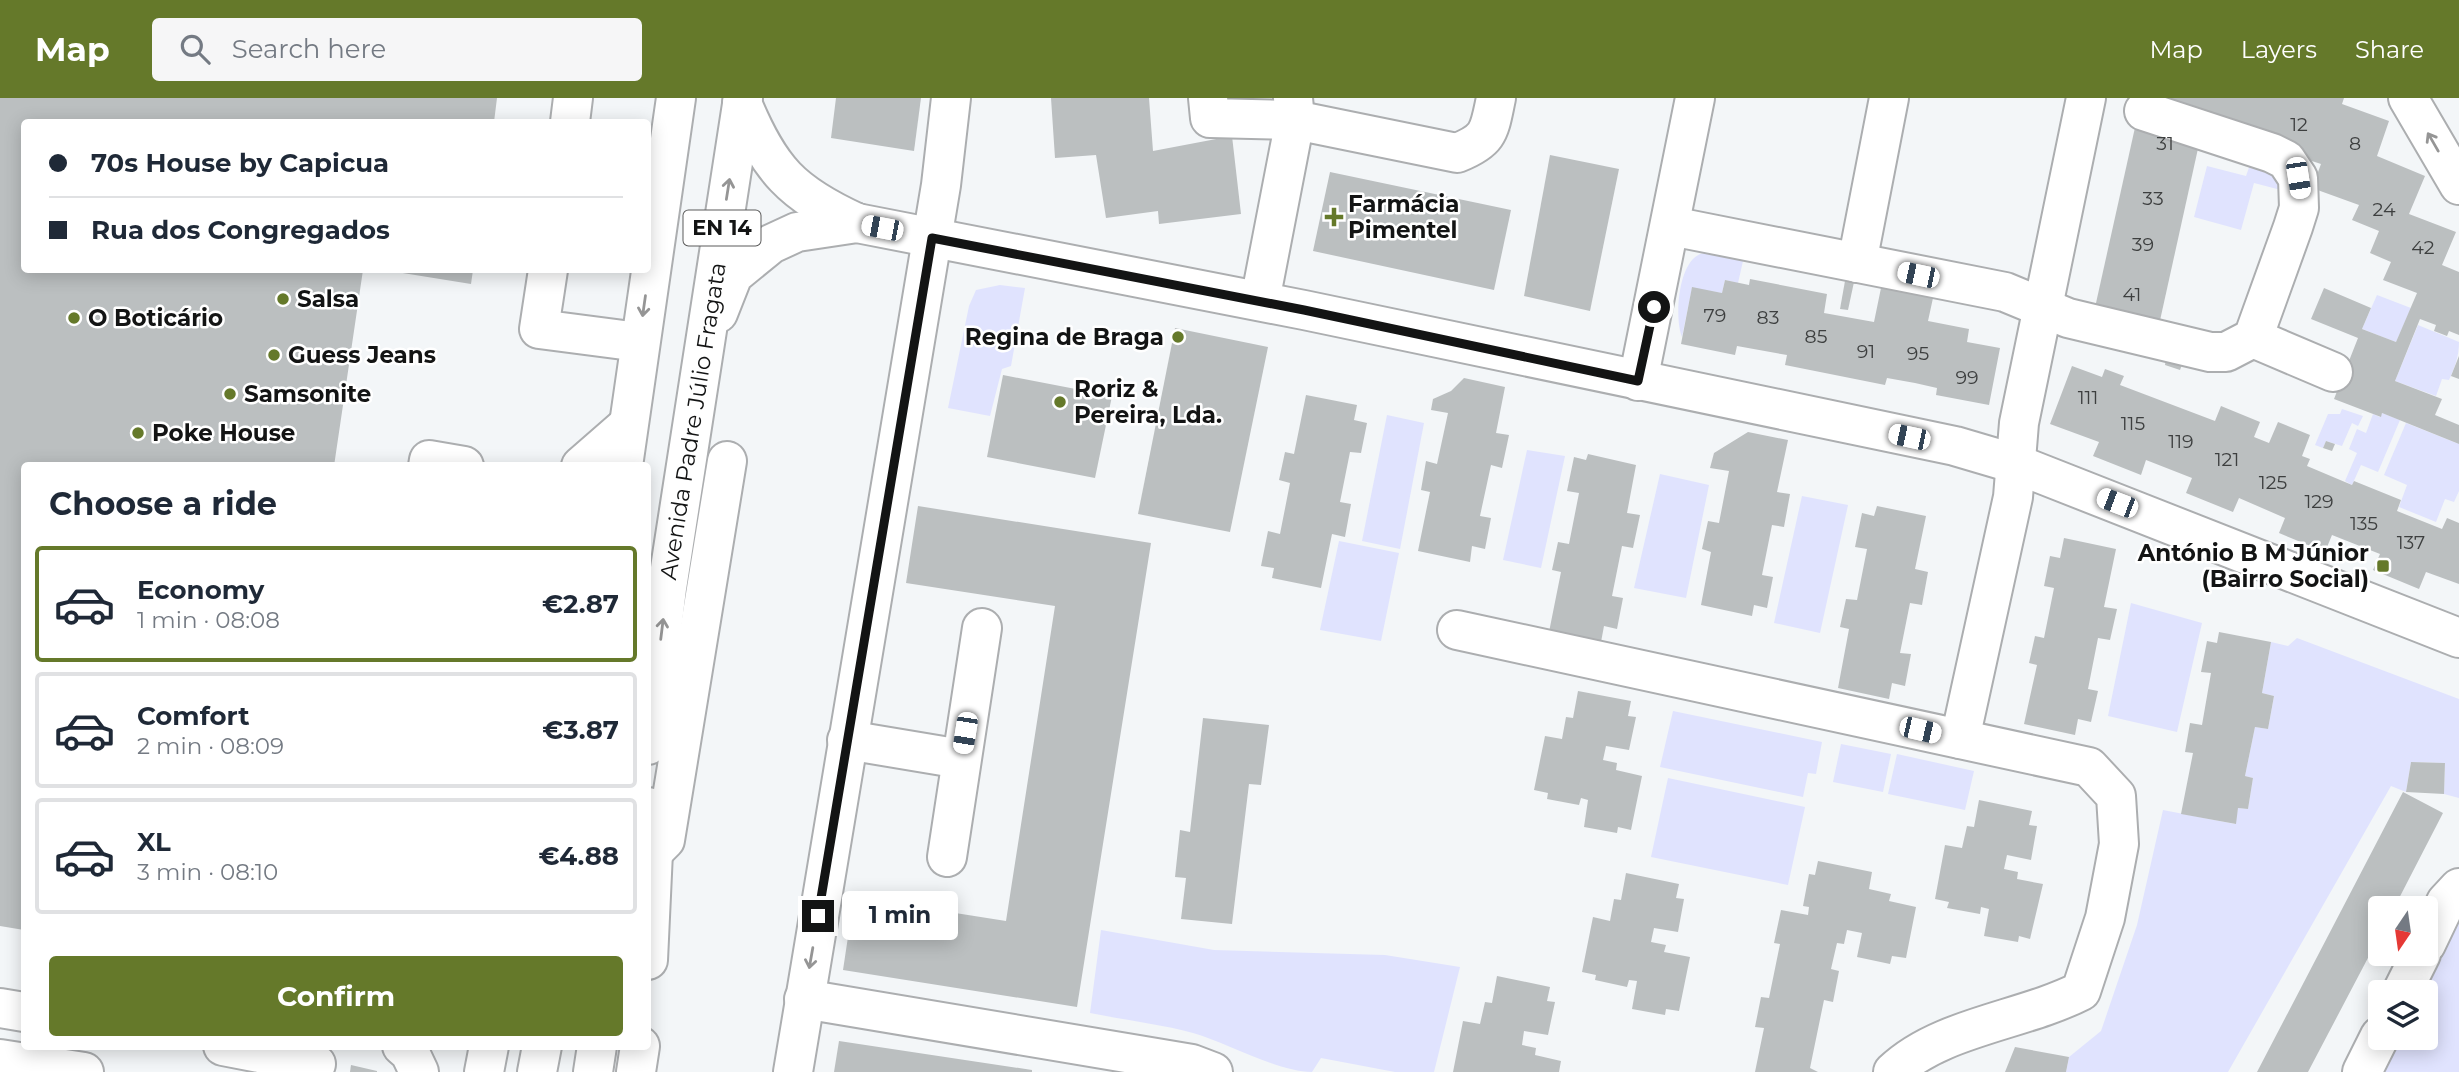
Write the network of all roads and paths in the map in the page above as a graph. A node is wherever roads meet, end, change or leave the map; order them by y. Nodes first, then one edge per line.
1 (573, 98) edge
2 (951, 98) edge
3 (1208, 98) edge
4 (1496, 98) edge
5 (1695, 98) edge
6 (1889, 98) edge
7 (2086, 98) edge
8 (2408, 98) edge
9 (742, 101) edge
10 (671, 104) edge
11 (1294, 109) edge
12 (2144, 111) dead end
13 (570, 119) edge
14 (2459, 185) edge
15 (857, 223) junction
16 (1671, 226) junction
17 (932, 238) junction
18 (651, 253) edge
19 (1857, 263) junction
20 (548, 273) edge
21 (648, 273) edge
22 (1260, 301) junction
23 (2043, 307) junction
24 (2253, 338) junction
25 (639, 342) junction
26 (702, 354) junction
27 (2333, 372) dead end
28 (1638, 381) junction
29 (628, 425) junction
30 (727, 461) dead end
31 (586, 462) edge
32 (623, 462) edge
33 (2016, 464) junction
34 (982, 628) dead end
35 (1457, 630) dead end
36 (2459, 638) edge
37 (651, 724) edge
38 (1960, 739) junction
39 (848, 740) junction
40 (961, 759) junction
41 (651, 834) edge
42 (653, 852) junction
43 (947, 857) dead end
44 (2459, 888) edge
45 (651, 895) edge
46 (2438, 919) edge
47 (804, 999) junction
48 (0, 1009) edge
49 (21, 1012) edge
50 (249, 1050) edge
51 (406, 1050) edge
52 (488, 1050) edge
53 (541, 1050) edge
54 (596, 1050) edge
55 (639, 1050) edge
56 (2373, 1050) edge
57 (0, 1059) edge
58 (319, 1061) edge
59 (58, 1064) edge
60 (419, 1072) edge
61 (484, 1072) edge
62 (537, 1072) edge
63 (593, 1072) edge
64 (636, 1072) edge
65 (793, 1072) edge
66 (1213, 1072) edge
67 (1893, 1072) edge
68 (2362, 1072) edge

1 - 13 main road
2 - 17 main road
3 - 11 main road
4 - 11 main road
5 - 16 main road
6 - 19 main road
7 - 23 main road
14 -> 8 main road
9 - 15 main road
26 -> 9 main road, Avenida Padre Júlio Fragata / EN 14
10 -> 18 main road, EN 14
11 - 22 main road
12 - 24 main road
15 - 17 main road
15 - 26 main road
16 - 19 main road
16 - 28 main road
17 - 22 main road
17 - 39 main road
19 - 23 main road
20 - 25 main road
21 -> 25 main road, EN 14
22 - 28 main road
23 - 24 main road
23 - 33 main road
24 - 27 main road
25 - 29 main road, EN 14
37 -> 26 main road, Avenida Padre Júlio Fragata / EN 14
28 - 33 main road
29 - 31 main road
29 - 32 main road, EN 14
30 - 42 main road
33 - 36 main road
33 - 38 main road
34 - 40 main road
35 - 38 main road
38 - 67 main road
39 - 40 main road
39 -> 47 main road
40 - 43 main road
41 - 42 main road
42 - 45 main road
44 - 46 main road
47 - 65 main road
47 - 66 main road
48 - 49 main road
50 - 58 main road
51 - 60 main road
52 - 61 main road
53 - 62 main road
54 - 63 main road
55 - 64 main road
56 - 68 main road
57 - 59 main road

